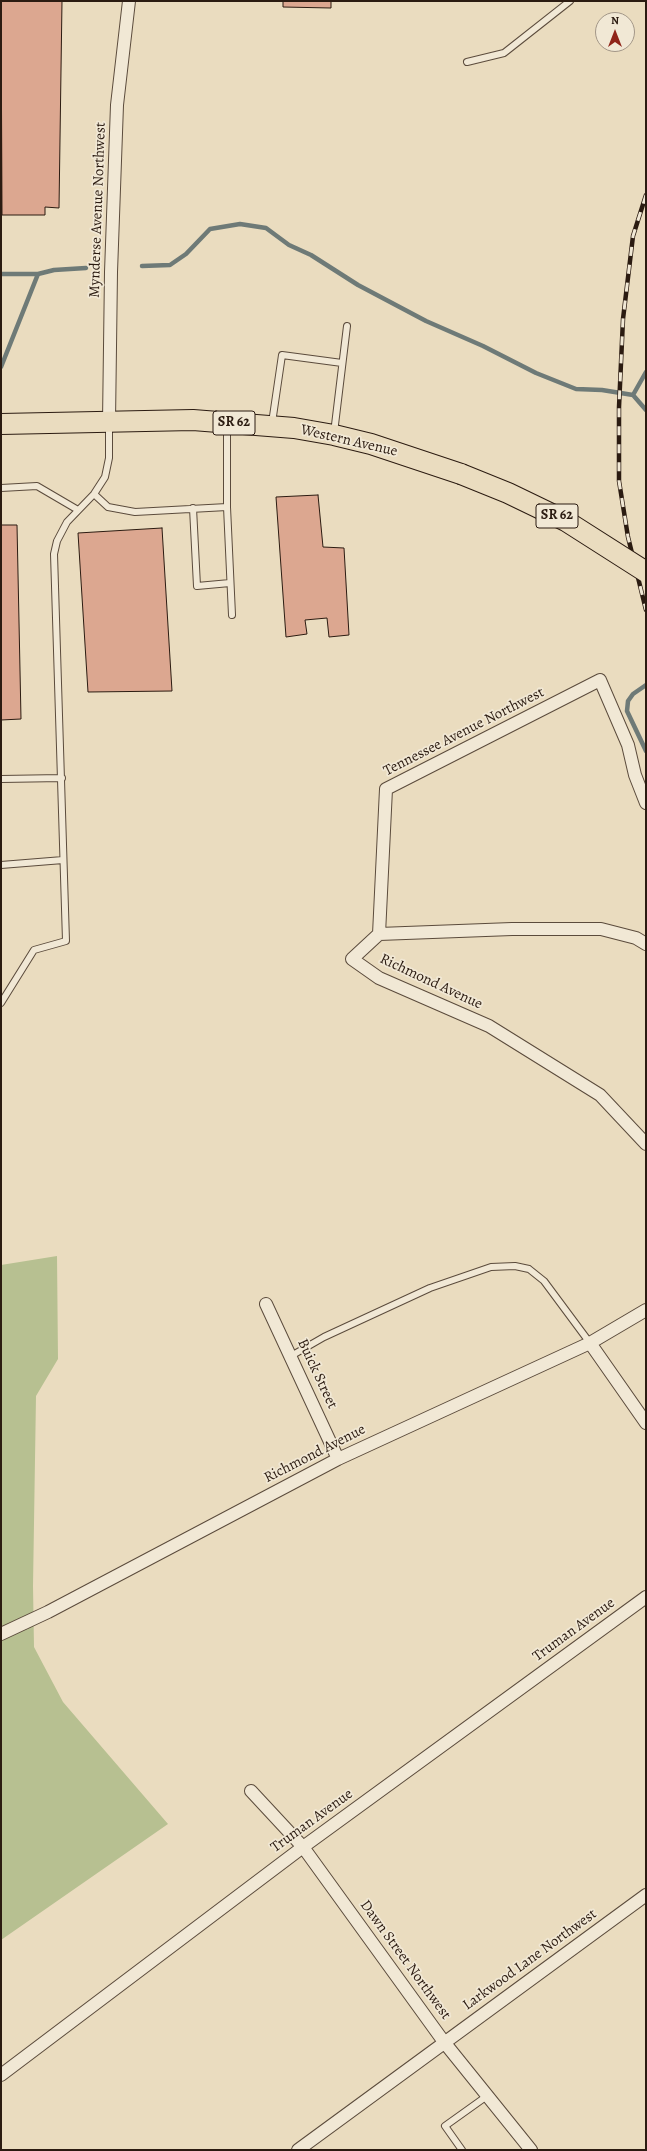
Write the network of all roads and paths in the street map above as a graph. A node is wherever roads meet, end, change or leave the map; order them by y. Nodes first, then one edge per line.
1 (129, 1) edge
2 (570, 1) edge
3 (467, 62) dead end
4 (347, 326) dead end
5 (342, 363) junction
6 (109, 421) junction
7 (227, 423) junction
8 (1, 424) edge
9 (272, 426) junction
10 (334, 435) junction
11 (1, 488) edge
12 (94, 494) junction
13 (227, 507) junction
14 (193, 508) junction
15 (78, 510) junction
16 (646, 572) edge
17 (230, 583) junction
18 (232, 615) dead end
19 (62, 778) junction
20 (1, 779) edge
21 (646, 803) edge
22 (63, 860) junction
23 (1, 865) edge
24 (379, 934) junction
25 (646, 944) edge
26 (1, 1003) edge
27 (646, 1144) edge
28 (266, 1304) dead end
29 (646, 1310) edge
30 (590, 1342) junction
31 (291, 1356) junction
32 (646, 1423) edge
33 (338, 1458) junction
34 (646, 1597) edge
35 (1, 1634) edge
36 (251, 1791) dead end
37 (304, 1847) junction
38 (646, 1895) edge
39 (444, 2042) junction
40 (1, 2075) edge
41 (487, 2096) junction
42 (298, 2150) edge
43 (462, 2150) edge
44 (531, 2150) edge

1 - 6 street, Mynderse Avenue Northwest
2 - 3 lane
4 - 5 lane
5 - 9 lane
5 - 10 lane
6 - 7 main road, Western Avenue / SR 62
6 - 8 main road, Western Avenue / SR 62
6 - 12 lane
7 - 9 main road, Western Avenue / SR 62
7 - 13 lane
9 - 10 main road, Western Avenue / SR 62
10 - 16 main road, Western Avenue / SR 62, bridge
11 - 15 lane
12 - 14 lane
12 - 15 lane
13 - 14 lane
13 - 17 lane
14 - 17 lane
15 - 19 lane
17 - 18 lane
19 - 20 lane
19 - 22 lane
21 - 24 street, Tennessee Avenue Northwest
22 - 23 lane
22 - 26 lane
24 - 25 street, Richmond Avenue
24 - 27 street, Richmond Avenue
28 - 31 street, Buick Street
29 - 30 street, Richmond Avenue
30 - 31 lane
30 - 32 street
30 - 33 street, Richmond Avenue
31 - 33 street, Buick Street
33 - 35 street, Richmond Avenue
34 - 37 street, Truman Avenue
36 - 37 street, Dawn Street Northwest
37 - 39 street, Dawn Street Northwest
37 - 40 street, Truman Avenue
38 - 39 street, Larkwood Lane Northwest
39 - 41 street, Dawn Street Northwest
39 - 42 street, Larkwood Lane Northwest
41 - 43 lane
41 - 44 street, Dawn Street Northwest

